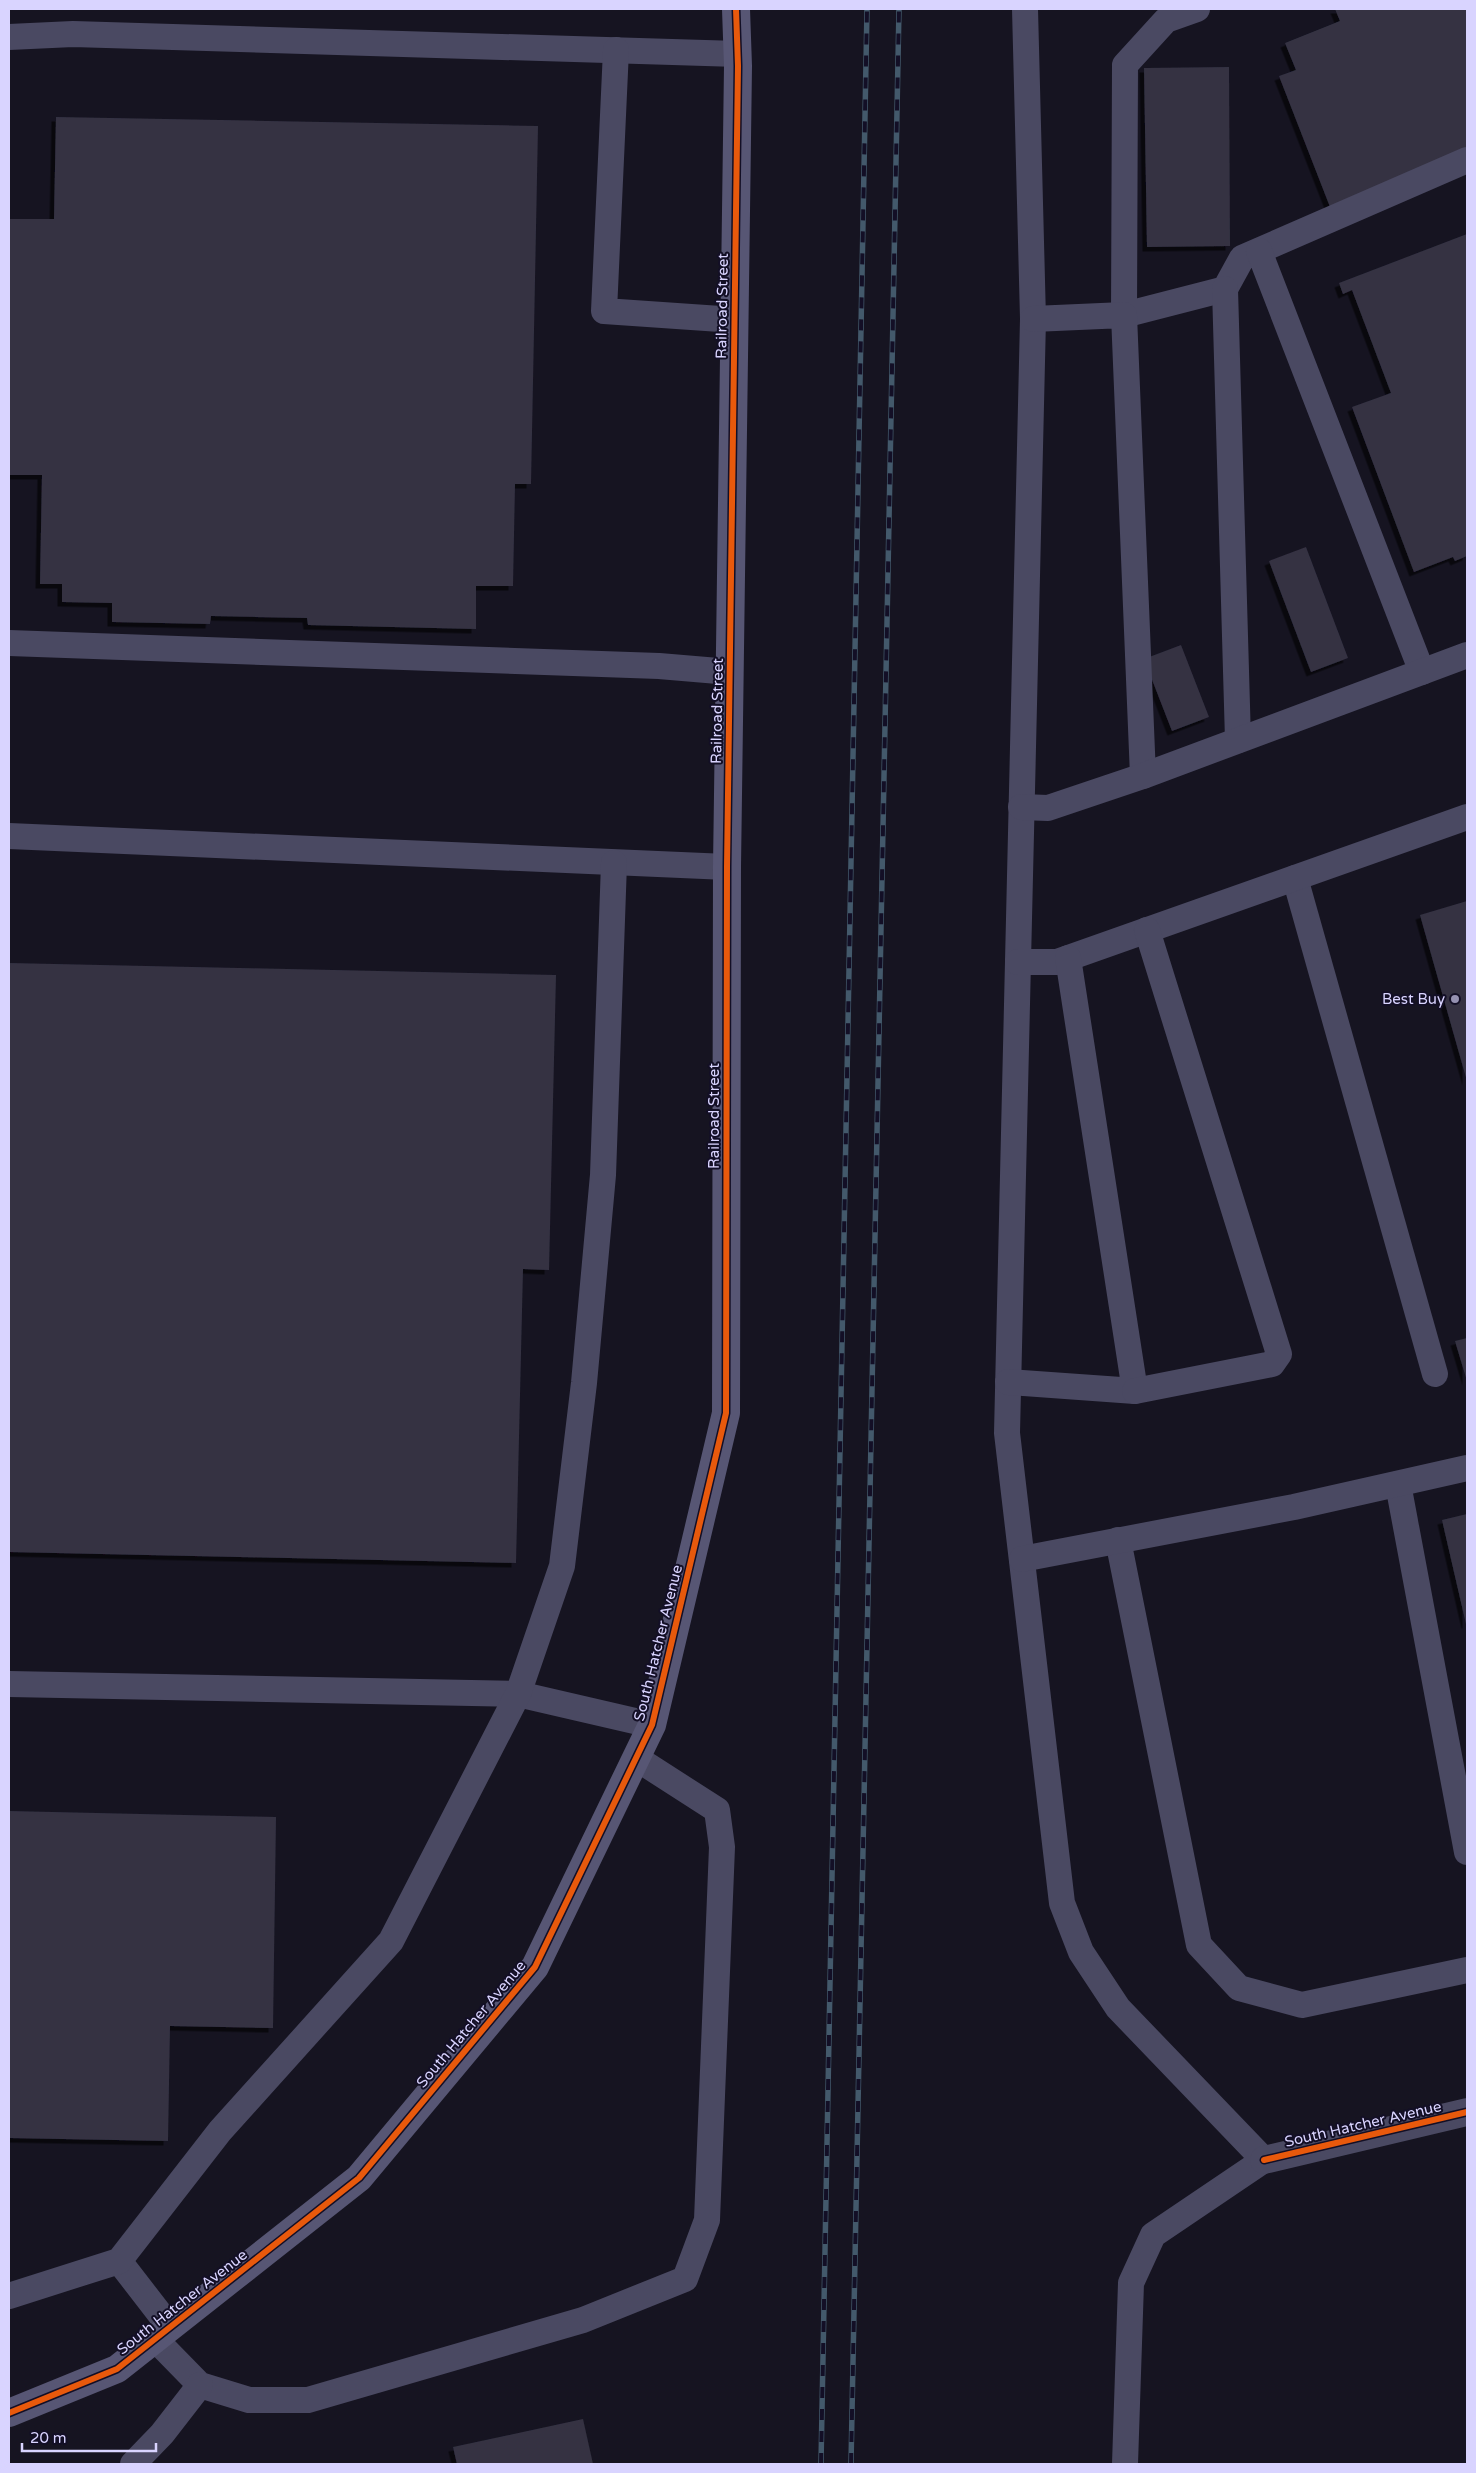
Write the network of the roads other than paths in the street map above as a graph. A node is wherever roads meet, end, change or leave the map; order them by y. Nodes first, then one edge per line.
1 (736, 9) edge
2 (1024, 9) edge
3 (1197, 9) edge
4 (9, 37) edge
5 (616, 50) junction
6 (738, 54) junction
7 (1467, 160) edge
8 (1259, 251) junction
9 (1226, 289) junction
10 (1124, 315) junction
11 (1033, 319) junction
12 (735, 320) junction
13 (9, 643) edge
14 (1467, 655) edge
15 (730, 672) junction
16 (1422, 672) junction
17 (1238, 740) junction
18 (1143, 776) junction
19 (1021, 807) junction
20 (1467, 816) edge
21 (9, 836) edge
22 (614, 863) junction
23 (727, 867) junction
24 (1295, 878) junction
25 (1147, 930) junction
26 (1068, 958) junction
27 (1018, 962) junction
28 (1435, 1374) dead end
29 (1008, 1382) junction
30 (1136, 1391) junction
31 (726, 1413) joint
32 (1467, 1468) edge
33 (1398, 1484) junction
34 (1118, 1540) junction
35 (1022, 1559) junction
36 (9, 1684) edge
37 (518, 1694) junction
38 (652, 1725) junction
39 (636, 1758) junction
40 (1467, 1852) edge
41 (1467, 1970) edge
42 (1467, 2112) edge
43 (1264, 2160) junction
44 (119, 2261) junction
45 (9, 2296) edge
46 (162, 2333) junction
47 (200, 2384) junction
48 (9, 2413) edge
49 (133, 2464) edge
50 (1125, 2464) edge

1 - 6 street, Railroad Street
2 - 11 lane
3 - 10 lane
4 - 5 lane
5 - 6 lane
5 - 12 lane
6 - 12 street, Railroad Street
7 - 8 lane
8 - 9 lane
8 - 16 lane
9 - 10 lane
9 - 17 lane
10 - 11 lane
10 - 18 lane
11 - 19 lane
12 - 15 street, Railroad Street
13 - 15 lane
14 - 16 lane
15 - 23 street, Railroad Street
16 - 17 lane
17 - 18 lane
18 - 19 lane
19 - 27 lane
20 - 24 lane
21 - 22 lane
22 - 23 lane
22 - 37 lane
23 - 31 street, Railroad Street
24 - 25 lane
24 - 28 lane
25 - 26 lane
25 - 30 lane
26 - 27 lane
26 - 30 lane
27 - 29 lane
29 - 30 lane
29 - 35 lane
31 - 38 street, South Hatcher Avenue
32 - 33 lane
33 - 34 lane
33 - 40 lane
34 - 35 lane
34 - 41 lane
35 - 43 lane
36 - 37 lane
37 - 38 lane
37 - 44 lane
38 - 39 street, South Hatcher Avenue
39 - 46 street, South Hatcher Avenue
39 - 47 lane
42 - 43 street, South Hatcher Avenue
43 - 50 lane
44 - 45 lane
44 - 46 lane
46 - 47 lane
46 - 48 street, South Hatcher Avenue
47 - 49 lane

